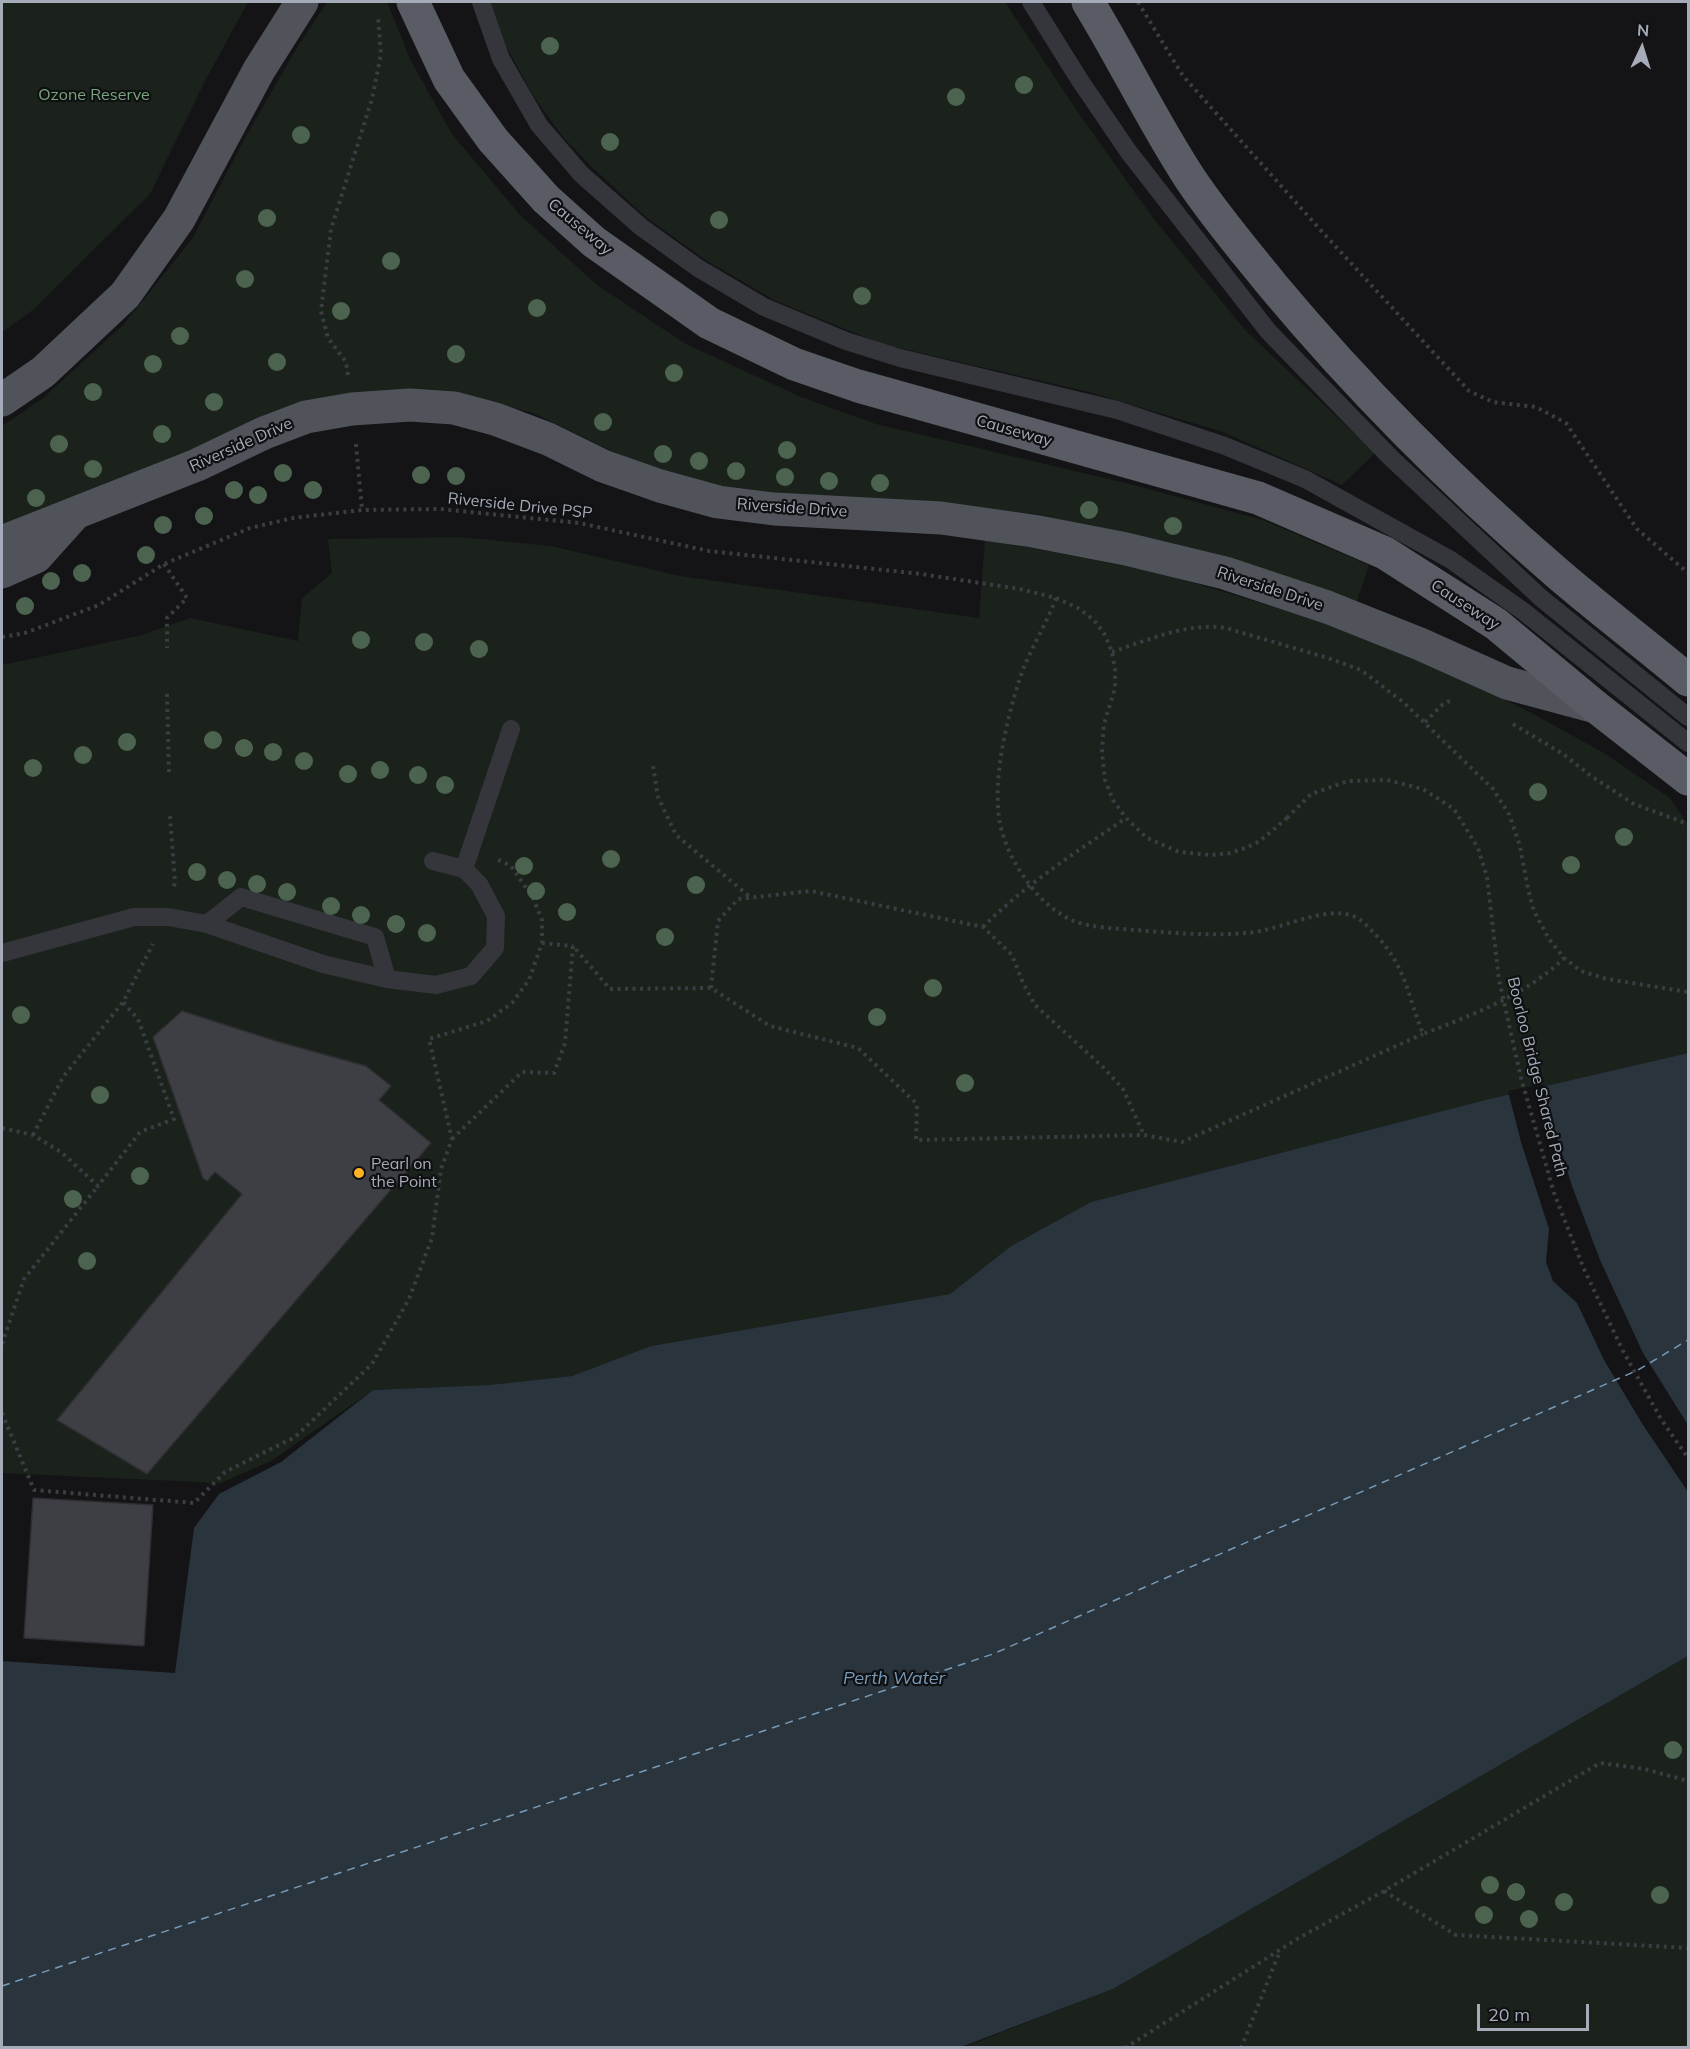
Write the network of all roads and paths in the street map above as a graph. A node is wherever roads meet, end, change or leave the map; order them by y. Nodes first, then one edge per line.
1 (302, 2) edge
2 (412, 2) edge
3 (481, 2) edge
4 (1031, 2) edge
5 (1088, 2) edge
6 (1138, 2) edge
7 (376, 11) dead end
8 (349, 382) dead end
9 (2, 400) edge
10 (356, 443) dead end
11 (362, 510) junction
12 (77, 511) junction
13 (2, 542) edge
14 (164, 564) junction
15 (2, 572) edge
16 (1689, 573) edge
17 (1056, 598) junction
18 (2, 637) edge
19 (167, 648) dead end
20 (1112, 652) junction
21 (1689, 680) edge
22 (167, 694) dead end
23 (1460, 699) dead end
24 (1596, 707) junction
25 (1689, 717) edge
26 (1505, 720) dead end
27 (1425, 722) junction
28 (511, 729) dead end
29 (1689, 743) edge
30 (653, 766) dead end
31 (169, 772) dead end
32 (1689, 779) edge
33 (170, 816) dead end
34 (1126, 818) junction
35 (1689, 824) edge
36 (472, 845) junction
37 (433, 861) dead end
38 (464, 869) junction
39 (1031, 887) junction
40 (750, 897) junction
41 (168, 917) junction
42 (207, 924) junction
43 (983, 927) junction
44 (542, 943) junction
45 (573, 945) junction
46 (2, 953) edge
47 (1564, 958) junction
48 (387, 979) junction
49 (711, 988) junction
50 (1689, 992) edge
51 (123, 1002) junction
52 (1423, 1034) junction
53 (2, 1128) edge
54 (33, 1135) junction
55 (1144, 1135) junction
56 (452, 1139) junction
57 (98, 1186) junction
58 (2, 1344) edge
59 (2, 1413) edge
60 (1689, 1458) edge
61 (1689, 1781) edge
62 (1384, 1891) junction
63 (1689, 1948) edge
64 (1281, 1949) junction
65 (1125, 2048) edge
66 (1241, 2048) edge

1 - 9 main road
2 - 24 highway, Causeway
3 - 29 lane
4 - 25 lane
5 - 21 highway
6 - 16 path
7 - 8 path
10 - 11 path
11 - 14 path, Riverside Drive PSP
11 - 17 path, Riverside Drive PSP
12 - 13 main road, Riverside Drive
12 - 15 main road
12 - 24 main road, Riverside Drive
14 - 18 path, Riverside Drive PSP
14 - 19 path
17 - 20 path, Boorloo Bridge Shared Path
17 - 39 path
20 - 27 path
20 - 34 path, Boorloo Bridge Shared Path
22 - 31 path
23 - 27 path
24 - 32 highway, Causeway
26 - 35 path
27 - 47 path
28 - 36 lane
30 - 40 path
33 - 41 path
34 - 39 path
34 - 60 path, Boorloo Bridge Shared Path, bridge
36 - 38 lane
36 - 44 path
37 - 38 lane
38 - 48 lane
39 - 43 path
39 - 52 path
40 - 43 path
40 - 49 path
41 - 42 lane
41 - 46 lane
41 - 51 path
42 - 48 lane
42 - 48 lane
43 - 55 path
44 - 45 path
44 - 56 path
45 - 49 path
45 - 56 path
47 - 50 path
47 - 52 path
49 - 55 path
51 - 54 path
51 - 57 path
52 - 55 path
53 - 54 path
54 - 57 path
56 - 59 path
57 - 58 path
61 - 62 path
62 - 63 path
62 - 64 path
64 - 65 path
64 - 66 path

